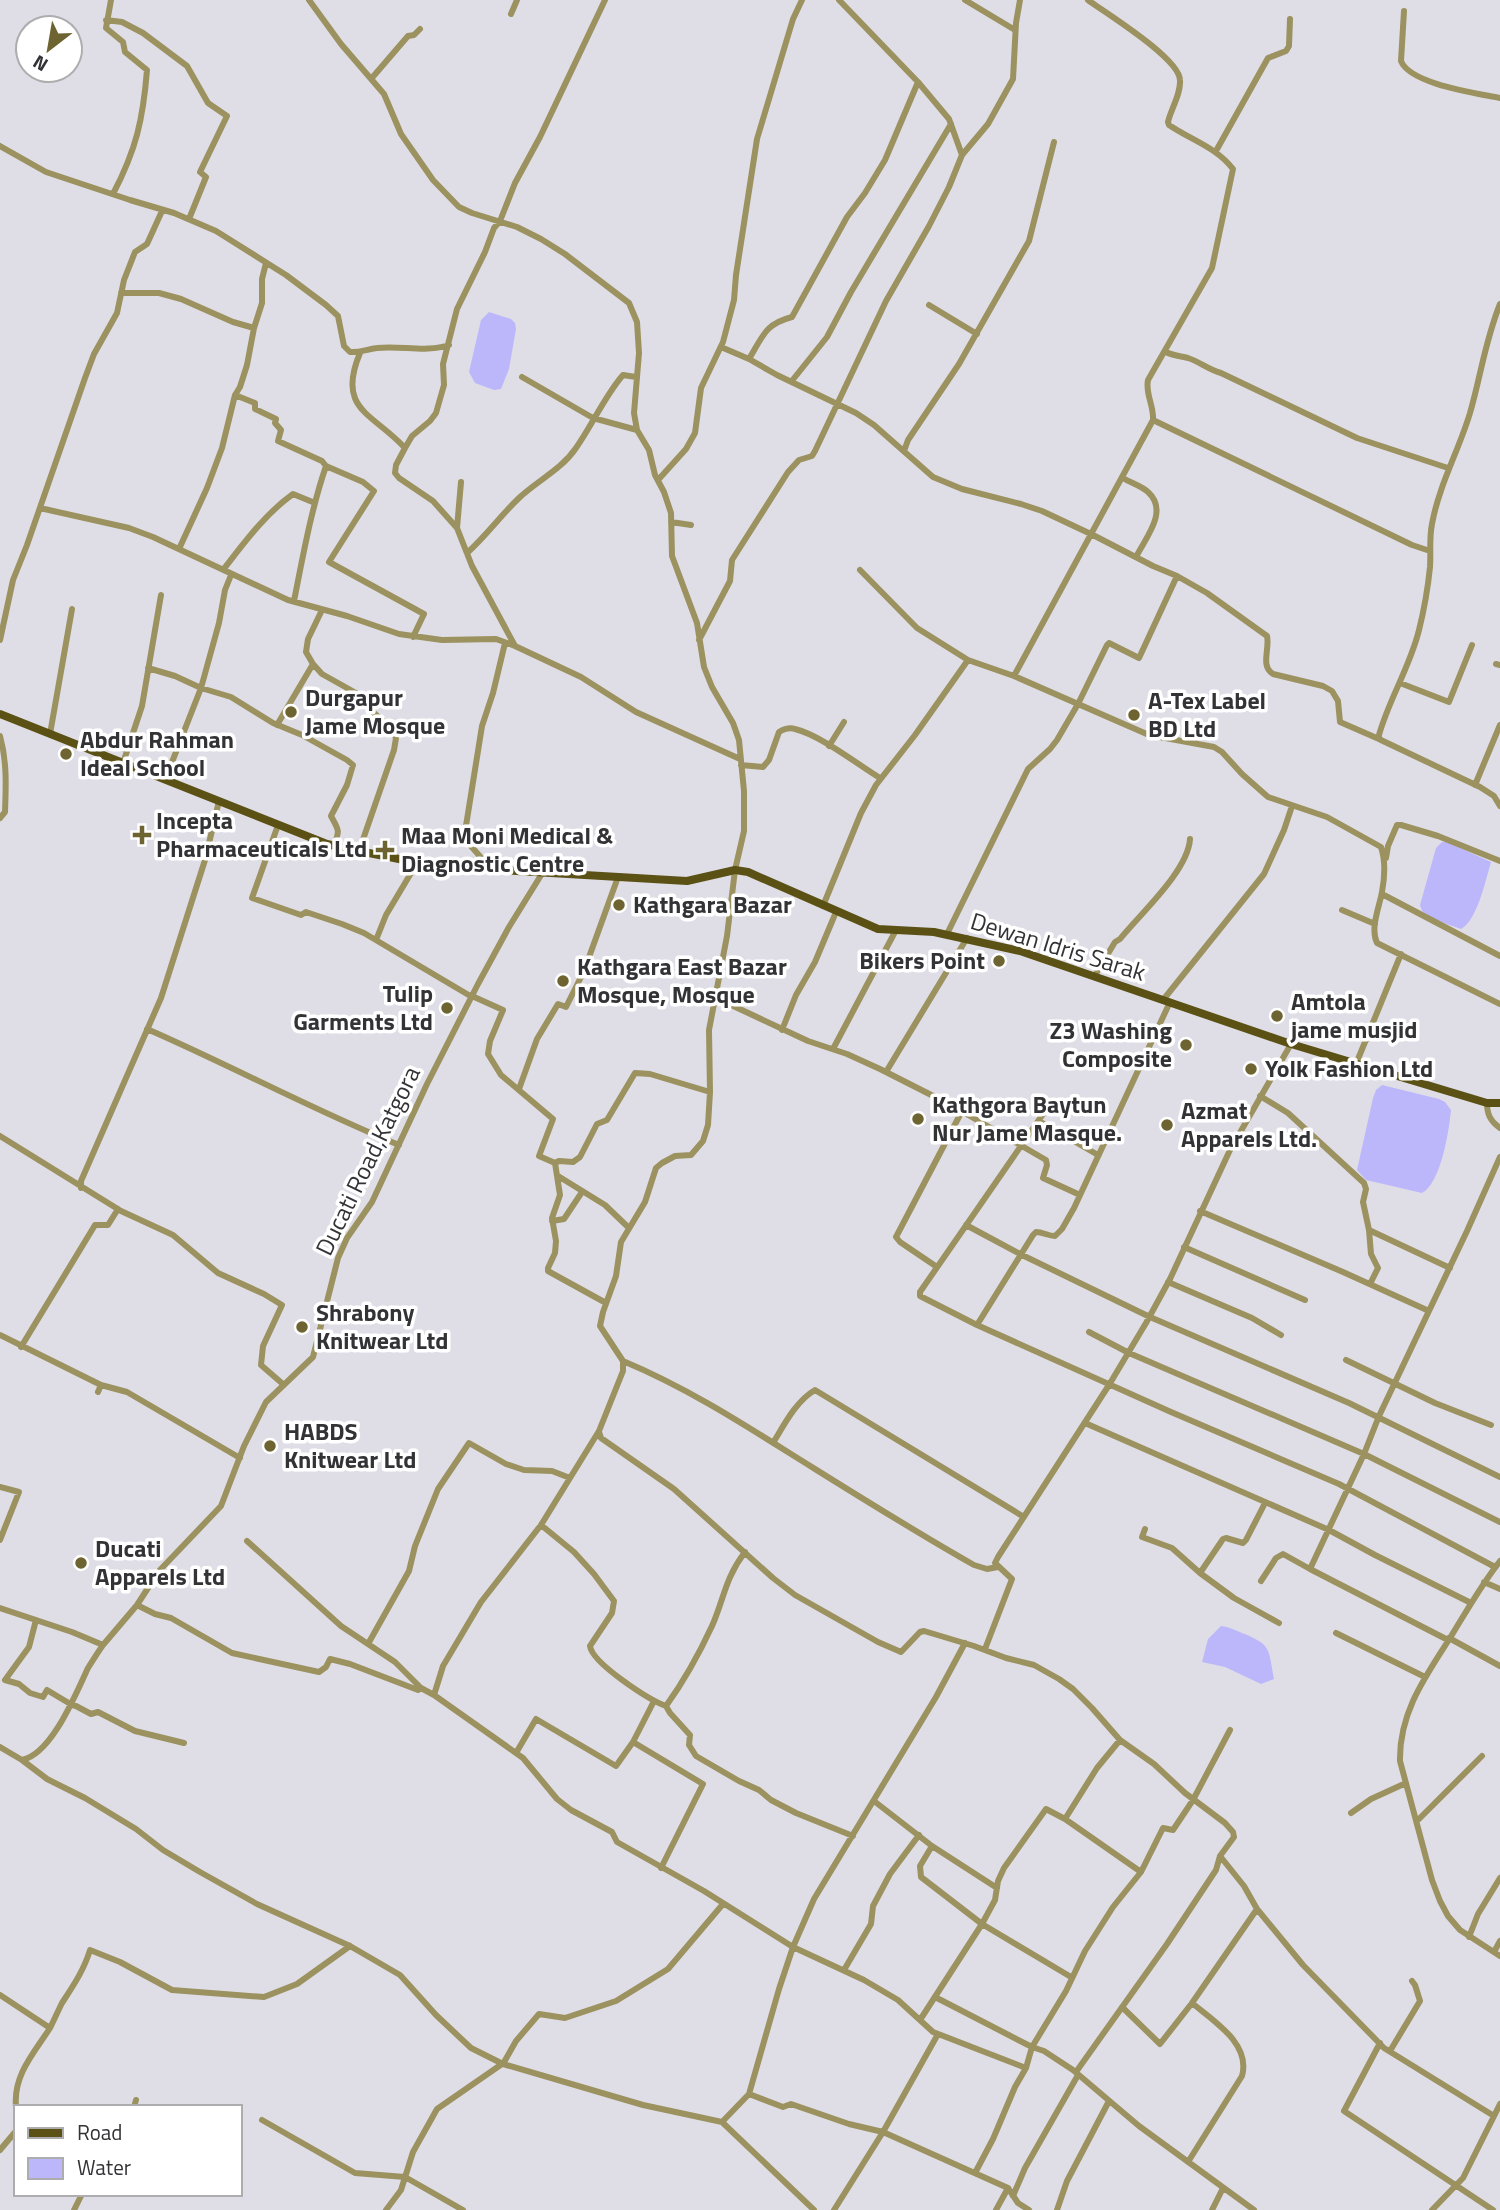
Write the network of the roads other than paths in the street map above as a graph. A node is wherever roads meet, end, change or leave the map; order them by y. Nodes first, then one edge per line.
1 (111, 0) edge
2 (309, 0) edge
3 (517, 0) edge
4 (605, 0) edge
5 (803, 0) edge
6 (839, 0) edge
7 (965, 0) edge
8 (1020, 0) edge
9 (1088, 0) edge
10 (1405, 11) dead end
11 (511, 14) dead end
12 (1290, 19) dead end
13 (106, 20) junction
14 (420, 29) dead end
15 (1015, 30) junction
16 (372, 79) junction
17 (918, 82) junction
18 (1500, 98) edge
19 (951, 124) junction
20 (1054, 142) dead end
21 (0, 146) edge
22 (1216, 151) junction
23 (962, 155) junction
24 (113, 194) junction
25 (162, 211) junction
26 (189, 219) junction
27 (500, 221) junction
28 (266, 263) junction
29 (121, 293) junction
30 (1500, 304) edge
31 (929, 305) dead end
32 (254, 328) junction
33 (977, 334) junction
34 (449, 345) junction
35 (721, 347) junction
36 (1166, 352) junction
37 (360, 353) junction
38 (749, 359) junction
39 (523, 377) dead end
40 (636, 377) junction
41 (791, 382) junction
42 (235, 395) junction
43 (838, 405) junction
44 (593, 418) junction
45 (1153, 420) junction
46 (637, 430) junction
47 (405, 448) junction
48 (904, 451) junction
49 (326, 466) junction
50 (1448, 468) junction
51 (1124, 478) junction
52 (657, 480) junction
53 (461, 482) dead end
54 (315, 503) junction
55 (40, 508) junction
56 (671, 522) junction
57 (691, 525) dead end
58 (457, 528) junction
59 (1093, 535) junction
60 (179, 550) junction
61 (1430, 551) junction
62 (467, 552) junction
63 (1136, 557) junction
64 (223, 570) junction
65 (860, 570) dead end
66 (231, 575) junction
67 (1177, 576) junction
68 (161, 595) dead end
69 (294, 601) junction
70 (72, 609) dead end
71 (322, 610) junction
72 (413, 637) junction
73 (0, 640) edge
74 (699, 642) junction
75 (505, 643) junction
76 (1472, 645) dead end
77 (515, 646) junction
78 (968, 660) junction
79 (313, 664) junction
80 (148, 668) junction
81 (1014, 677) junction
82 (1400, 682) junction
83 (201, 688) junction
84 (1078, 704) junction
85 (0, 714) edge
86 (844, 722) dead end
87 (277, 725) junction
88 (1500, 725) edge
89 (50, 734) junction
90 (0, 736) edge
91 (1379, 738) junction
92 (829, 746) junction
93 (741, 762) junction
94 (123, 763) junction
95 (880, 778) junction
96 (166, 780) junction
97 (1475, 785) junction
98 (219, 801) junction
99 (1292, 806) junction
100 (1500, 806) edge
101 (0, 818) edge
102 (278, 825) junction
103 (1190, 839) dead end
104 (334, 846) junction
105 (1385, 846) junction
106 (359, 851) junction
107 (1500, 861) edge
108 (417, 863) junction
109 (492, 870) junction
110 (735, 870) junction
111 (543, 872) junction
112 (618, 877) junction
113 (1382, 894) junction
114 (823, 906) junction
115 (1342, 910) dead end
116 (836, 912) junction
117 (1376, 925) junction
118 (896, 930) junction
119 (947, 934) junction
120 (967, 938) junction
121 (376, 940) junction
122 (1401, 954) junction
123 (1500, 956) edge
124 (1094, 977) junction
125 (472, 997) junction
126 (714, 997) junction
127 (1166, 1001) junction
128 (1500, 1004) edge
129 (147, 1030) junction
130 (782, 1030) junction
131 (1291, 1044) junction
132 (833, 1049) junction
133 (1356, 1064) junction
134 (886, 1072) junction
135 (519, 1089) junction
136 (710, 1093) junction
137 (1260, 1096) junction
138 (1052, 1101) dead end
139 (1487, 1103) junction
140 (1500, 1103) edge
141 (962, 1111) junction
142 (1039, 1121) junction
143 (1500, 1128) edge
144 (0, 1136) edge
145 (399, 1145) junction
146 (1022, 1145) junction
147 (1098, 1156) junction
148 (1500, 1157) edge
149 (555, 1163) junction
150 (558, 1175) junction
151 (82, 1188) junction
152 (582, 1192) junction
153 (1080, 1195) junction
154 (118, 1209) junction
155 (1200, 1211) junction
156 (552, 1221) junction
157 (966, 1225) junction
158 (629, 1228) junction
159 (1369, 1230) junction
160 (1184, 1247) junction
161 (1020, 1254) junction
162 (937, 1268) junction
163 (1450, 1268) junction
164 (1168, 1282) junction
165 (1370, 1284) junction
166 (1305, 1300) dead end
167 (606, 1304) junction
168 (1429, 1311) junction
169 (1150, 1317) junction
170 (977, 1325) junction
171 (1089, 1332) dead end
172 (0, 1335) edge
173 (1281, 1335) dead end
174 (21, 1347) junction
175 (1129, 1353) junction
176 (1346, 1360) dead end
177 (623, 1361) junction
178 (284, 1385) junction
179 (1109, 1385) junction
180 (1393, 1385) junction
181 (1379, 1416) junction
182 (1085, 1423) junction
183 (1491, 1425) dead end
184 (599, 1431) junction
185 (773, 1443) junction
186 (1364, 1454) junction
187 (240, 1458) junction
188 (1500, 1477) edge
189 (570, 1478) junction
190 (0, 1487) edge
191 (1347, 1488) junction
192 (1265, 1503) junction
193 (1024, 1517) junction
194 (1500, 1522) edge
195 (541, 1525) junction
196 (1145, 1529) dead end
197 (1329, 1530) junction
198 (0, 1540) edge
199 (247, 1541) dead end
200 (745, 1552) junction
201 (1498, 1564) edge
202 (998, 1567) junction
203 (1310, 1569) junction
204 (1200, 1573) junction
205 (1261, 1581) dead end
206 (1484, 1582) junction
207 (1500, 1589) edge
208 (1471, 1603) junction
209 (136, 1605) junction
210 (0, 1608) edge
211 (36, 1620) junction
212 (1279, 1623) dead end
213 (1336, 1633) dead end
214 (1449, 1639) junction
215 (965, 1643) junction
216 (368, 1644) junction
217 (103, 1645) junction
218 (985, 1649) junction
219 (1500, 1666) edge
220 (1425, 1677) junction
221 (421, 1688) junction
222 (434, 1695) junction
223 (654, 1701) junction
224 (72, 1706) junction
225 (666, 1706) junction
226 (1230, 1730) dead end
227 (1120, 1740) junction
228 (633, 1742) junction
229 (184, 1743) dead end
230 (0, 1747) edge
231 (516, 1753) junction
232 (1482, 1756) dead end
233 (22, 1760) junction
234 (1406, 1783) junction
235 (1193, 1800) junction
236 (874, 1801) junction
237 (1351, 1813) dead end
238 (1065, 1819) junction
239 (1417, 1821) junction
240 (919, 1835) junction
241 (853, 1836) junction
242 (932, 1846) junction
243 (1220, 1856) junction
244 (661, 1868) junction
245 (1141, 1872) junction
246 (1500, 1878) edge
247 (997, 1888) junction
248 (723, 1904) junction
249 (1257, 1909) junction
250 (982, 1924) junction
251 (1469, 1937) junction
252 (1500, 1941) edge
253 (350, 1946) junction
254 (793, 1947) junction
255 (1497, 1954) edge
256 (844, 1970) junction
257 (1071, 1977) junction
258 (1412, 1982) dead end
259 (0, 1995) edge
260 (935, 1997) junction
261 (1192, 2003) junction
262 (1122, 2007) junction
263 (920, 2020) junction
264 (50, 2028) junction
265 (938, 2034) junction
266 (1380, 2043) junction
267 (1032, 2047) junction
268 (1390, 2051) junction
269 (502, 2064) junction
270 (1026, 2068) junction
271 (1077, 2073) junction
272 (749, 2094) junction
273 (1109, 2101) junction
274 (1500, 2104) edge
275 (16, 2105) edge
276 (1494, 2116) junction
277 (262, 2120) dead end
278 (722, 2122) junction
279 (883, 2132) junction
280 (14, 2133) edge
281 (0, 2150) edge
282 (1188, 2162) junction
283 (975, 2173) junction
284 (405, 2176) junction
285 (1457, 2185) junction
286 (1008, 2188) junction
287 (1223, 2188) junction
288 (1013, 2196) junction
289 (386, 2210) edge
290 (463, 2210) edge
291 (814, 2210) edge
292 (834, 2210) edge
293 (996, 2210) edge
294 (1029, 2210) edge
295 (1057, 2210) edge
296 (1212, 2210) edge
297 (1254, 2210) edge
298 (1432, 2210) edge
299 (1493, 2210) edge

1 - 13 street
2 - 16 street
3 - 11 street
4 - 27 street
5 - 35 street
6 - 17 street
7 - 15 street
8 - 15 street
9 - 22 street
10 - 18 street
12 - 22 street
13 - 24 street
13 - 26 street
14 - 16 street
15 - 23 street
16 - 27 street
17 - 19 street
17 - 38 street
19 - 23 street
19 - 41 street
20 - 33 street
21 - 24 street
22 - 36 street
23 - 43 street
24 - 25 street
25 - 26 street
25 - 29 street
26 - 28 street
27 - 34 street
27 - 40 street
28 - 32 street
28 - 37 street
29 - 32 street
29 - 55 street
30 - 50 street
31 - 33 street
32 - 42 street
33 - 48 street
34 - 37 street
34 - 47 street
35 - 38 street
35 - 52 street
36 - 45 street
36 - 50 street
37 - 47 street
38 - 41 street
39 - 44 street
40 - 44 street
40 - 46 street
41 - 43 street
42 - 49 street
42 - 60 street
43 - 48 street
43 - 74 street
44 - 46 street
44 - 62 street
45 - 51 street
45 - 61 street
46 - 52 street
47 - 58 street
48 - 59 street
49 - 54 street
49 - 72 street
50 - 61 street
51 - 59 street
51 - 63 street
52 - 56 street
53 - 58 street
54 - 64 street
54 - 69 street
55 - 60 street
55 - 73 street
56 - 57 street
56 - 74 street
58 - 62 street
59 - 63 street
59 - 81 street
60 - 64 street
61 - 82 street
62 - 77 street
63 - 67 street
64 - 66 street
65 - 78 street
66 - 69 street
66 - 83 street
67 - 84 street
67 - 91 street
68 - 80 street
69 - 71 street
70 - 89 street
71 - 72 street
71 - 79 street
72 - 75 street
74 - 93 street
75 - 77 street
75 - 109 street
76 - 82 street
77 - 93 street
78 - 81 street
78 - 95 street
79 - 87 street
79 - 106 street
80 - 83 street
80 - 94 street
81 - 84 street
82 - 91 street
83 - 87 street
83 - 96 street
84 - 99 street
84 - 119 street
85 - 89 main road
86 - 92 street
87 - 104 street
88 - 97 street
89 - 94 main road
90 - 101 street
91 - 97 street
92 - 93 street
92 - 95 street
93 - 110 street
94 - 96 main road
95 - 114 street
96 - 98 main road
97 - 100 street
98 - 102 main road
98 - 129 street
99 - 105 street
99 - 127 street
102 - 104 main road
102 - 121 street
103 - 124 street
104 - 106 main road
105 - 107 street
105 - 113 street
106 - 108 main road
108 - 109 main road
108 - 121 street
109 - 111 main road
110 - 112 main road
110 - 114 main road, Dewan Idris Sarak
110 - 126 street
111 - 112 main road
111 - 125 street, Ducati Road,Katgora
112 - 135 street
113 - 117 street
113 - 123 street
114 - 116 main road, Dewan Idris Sarak
115 - 117 street
116 - 118 main road, Dewan Idris Sarak
116 - 130 street
117 - 122 street
118 - 119 main road, Dewan Idris Sarak
118 - 132 street
119 - 120 main road, Dewan Idris Sarak
120 - 124 main road, Dewan Idris Sarak
120 - 134 street
121 - 125 street
122 - 128 street
122 - 133 street
124 - 127 main road, Dewan Idris Sarak
125 - 135 street
125 - 145 street, Ducati Road,Katgora
126 - 130 street
126 - 136 street
127 - 131 main road, Dewan Idris Sarak
127 - 147 street
129 - 145 street
129 - 151 street
130 - 132 street
131 - 133 main road, Dewan Idris Sarak
131 - 137 street
132 - 134 street
133 - 139 main road, Dewan Idris Sarak
134 - 141 street
135 - 149 street
136 - 149 street
136 - 158 street
137 - 155 street
137 - 159 street
138 - 142 street
139 - 140 main road, Dewan Idris Sarak
139 - 143 street
141 - 146 street
141 - 162 street
142 - 146 street
142 - 147 street
144 - 151 street
145 - 178 street, Ducati Road,Katgora
146 - 153 street
146 - 157 street
147 - 153 street
148 - 163 street
149 - 150 street
150 - 152 street
150 - 156 street
151 - 154 street
152 - 156 street
152 - 158 street
153 - 161 street
154 - 174 street
154 - 178 street
155 - 160 street
155 - 165 street
156 - 167 street
157 - 161 street
157 - 162 street
158 - 167 street
159 - 163 street
159 - 165 street
160 - 164 street
160 - 166 street
161 - 169 street
161 - 170 street
162 - 170 street
163 - 168 street
164 - 169 street
164 - 173 street
165 - 168 street
167 - 177 street
168 - 180 street
169 - 175 street
169 - 181 street
170 - 179 street
171 - 175 street
172 - 174 street
174 - 187 street
175 - 179 street
175 - 186 street
176 - 180 street
177 - 184 street
177 - 185 street
178 - 187 street, Ducati Road,Katgora
179 - 182 street
179 - 191 street
180 - 181 street
180 - 183 street
181 - 186 street
181 - 188 street
182 - 192 street
182 - 193 street
184 - 189 street
184 - 200 street
185 - 193 street
185 - 202 street
186 - 191 street
186 - 194 street
187 - 209 street, Ducati Road,Katgora
189 - 195 street
189 - 216 street
190 - 198 street
191 - 197 street
191 - 201 street
192 - 197 street
192 - 204 street
193 - 202 street
195 - 222 street
195 - 223 street
196 - 204 street
197 - 203 street
197 - 208 street
199 - 216 street
200 - 215 street
200 - 225 street
201 - 206 street
202 - 218 street
203 - 205 street
203 - 214 street
204 - 212 street
206 - 207 street
206 - 208 street
208 - 214 street
209 - 217 street, Ducati Road,Katgora
209 - 221 street
210 - 211 street
211 - 217 street
211 - 224 street
213 - 220 street
214 - 219 street
214 - 220 street
215 - 218 street
215 - 236 street
216 - 221 street
217 - 224 street, Ducati Road,Katgora
218 - 227 street
220 - 234 street
221 - 222 street
222 - 231 street
223 - 225 street
223 - 228 street
224 - 229 street
224 - 233 street, Ducati Road,Katgora
225 - 241 street
226 - 235 street
227 - 235 street
227 - 238 street
228 - 231 street
228 - 244 street
230 - 233 street
231 - 244 street
232 - 239 street
233 - 253 street
234 - 237 street
234 - 239 street
235 - 243 street
235 - 245 street
236 - 240 street
236 - 241 street
238 - 245 street
238 - 247 street
239 - 251 street
240 - 242 street
240 - 256 street
241 - 254 street
242 - 247 street
242 - 250 street
243 - 249 street
243 - 262 street
244 - 248 street
245 - 257 street
246 - 251 street
247 - 250 street
248 - 254 street
248 - 269 street
249 - 261 street
249 - 266 street
250 - 257 street
250 - 260 street
251 - 255 street
252 - 255 street
253 - 264 street
253 - 269 street
254 - 256 street
254 - 272 street
256 - 263 street
257 - 267 street
258 - 268 street
259 - 264 street
260 - 263 street
260 - 267 street
261 - 262 street
261 - 282 street
262 - 271 street
263 - 265 street
264 - 275 street
265 - 270 street
265 - 279 street
266 - 268 street
266 - 285 street
267 - 270 street
267 - 271 street
268 - 276 street
269 - 278 street
269 - 284 street
270 - 283 street
271 - 273 street
271 - 288 street
272 - 278 street
272 - 279 street
273 - 282 street
273 - 295 street
274 - 276 street
276 - 285 street
277 - 284 street
278 - 291 street
279 - 283 street
279 - 292 street
280 - 281 street
282 - 287 street
283 - 286 street
284 - 289 street
284 - 290 street
285 - 298 street
285 - 299 street
286 - 288 street
286 - 293 street
287 - 296 street
287 - 297 street
288 - 294 street

